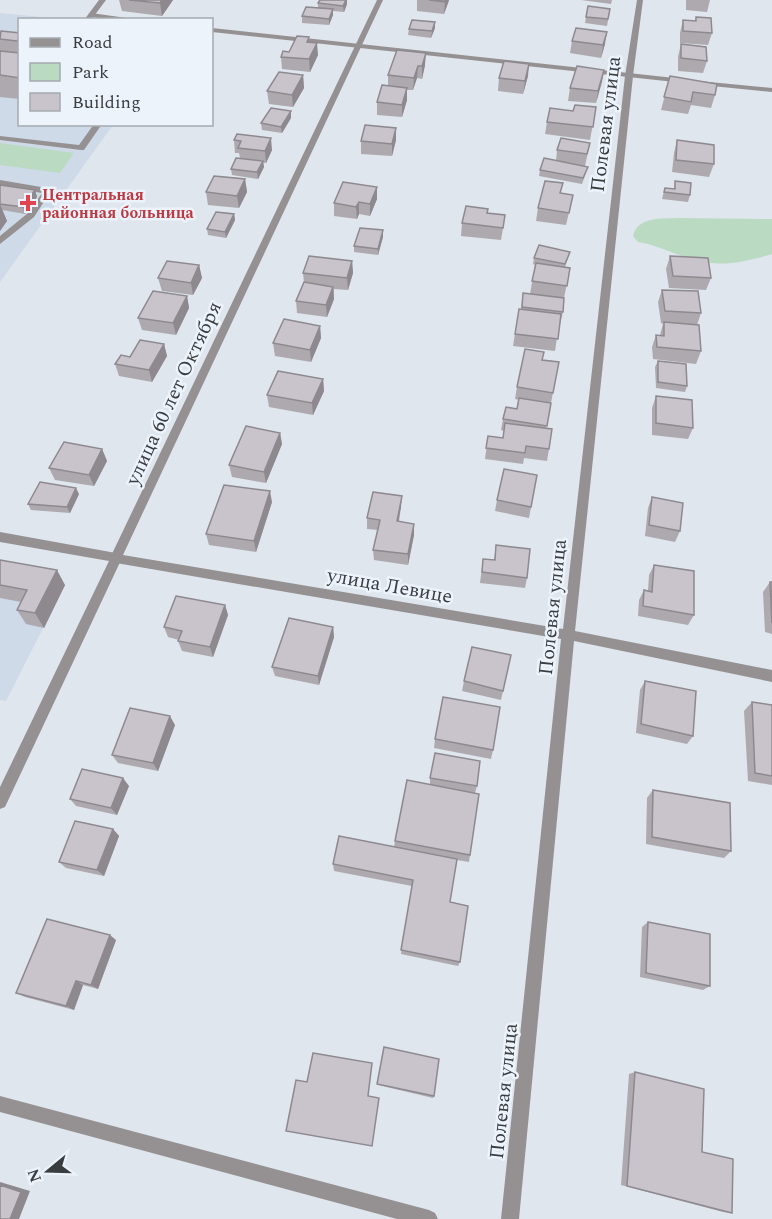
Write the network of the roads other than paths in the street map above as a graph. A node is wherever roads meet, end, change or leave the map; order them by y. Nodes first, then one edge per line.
1 (103, 0) edge
2 (380, 0) edge
3 (640, 0) edge
4 (89, 17) edge
5 (213, 30) edge
6 (358, 47) junction
7 (629, 76) junction
8 (772, 90) edge
9 (97, 126) edge
10 (0, 138) edge
11 (0, 183) edge
12 (0, 241) edge
13 (0, 537) edge
14 (116, 558) junction
15 (568, 635) junction
16 (772, 676) edge
17 (0, 802) edge
18 (0, 1104) edge
19 (429, 1219) edge
20 (510, 1219) edge

1 - 4 street
2 - 6 street, улица 60 лет Октября
3 - 7 street, Полевая улица
5 - 6 street
6 - 7 street
6 - 14 street, улица 60 лет Октября
7 - 8 street
7 - 15 street, Полевая улица
9 - 10 street
11 - 12 street
13 - 14 street, улица Левице
14 - 15 street, улица Левице
14 - 17 street, улица 60 лет Октября
15 - 16 street, улица Левице
15 - 20 street, Полевая улица
18 - 19 street

